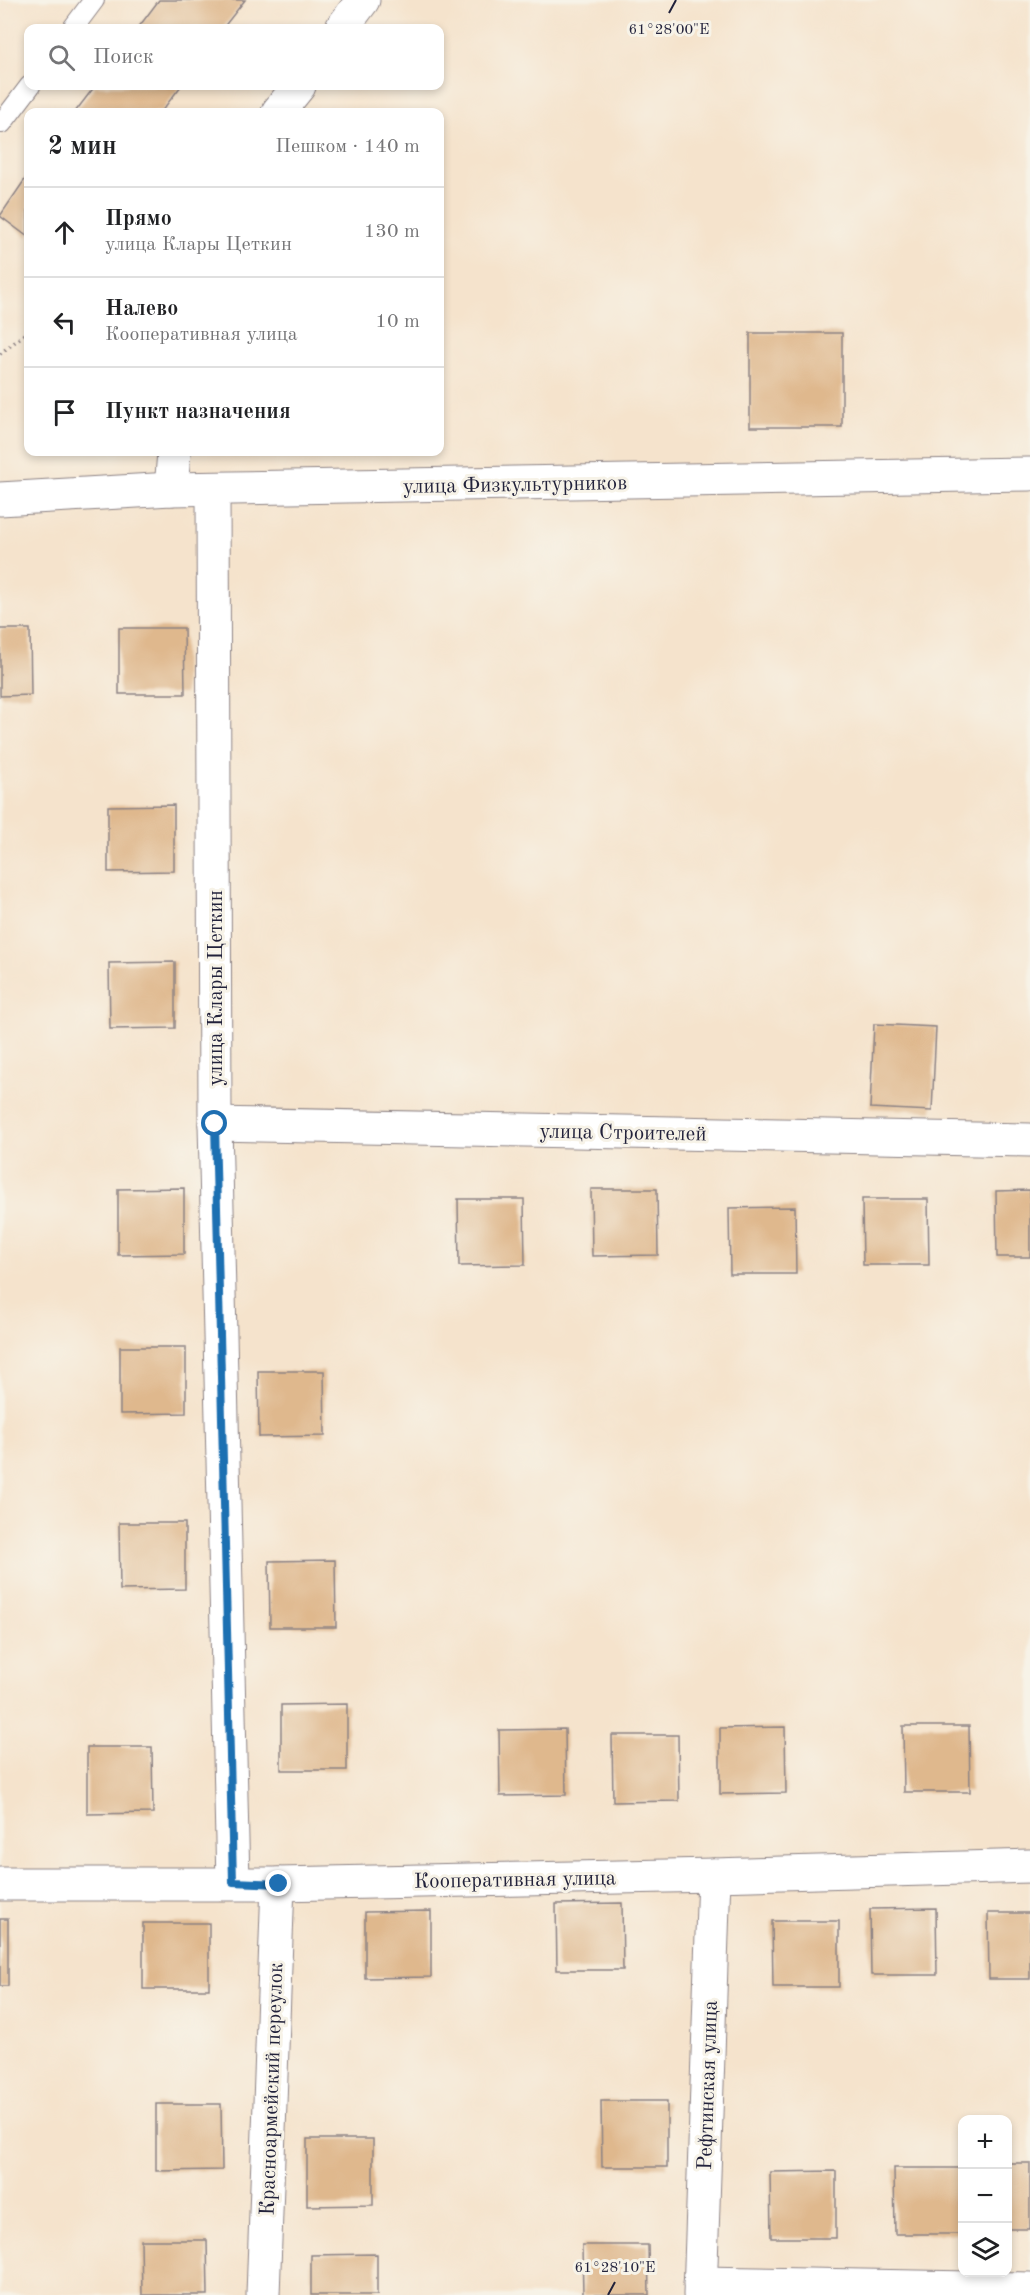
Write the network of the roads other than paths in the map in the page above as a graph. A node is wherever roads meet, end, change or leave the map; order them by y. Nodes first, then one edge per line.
1 (94, 0) edge
2 (363, 0) edge
3 (76, 24) edge
4 (345, 24) edge
5 (27, 90) edge
6 (296, 90) edge
7 (281, 108) edge
8 (0, 123) edge
9 (174, 456) edge
10 (1030, 474) edge
11 (171, 489) junction
12 (213, 489) junction
13 (0, 499) edge
14 (215, 1124) junction
15 (1030, 1140) edge
16 (1030, 1866) edge
17 (714, 1875) junction
18 (233, 1882) junction
19 (0, 1884) edge
20 (279, 1884) junction
21 (700, 2289) edge
22 (1030, 2289) edge
23 (263, 2295) edge

1 - 3 lane
2 - 4 street
5 - 8 lane
6 - 7 street
9 - 11 street
10 - 12 street, улица Физкультурников
11 - 12 street, улица Физкультурников
11 - 13 street, улица Физкультурников
12 - 14 street, улица Клары Цеткин
14 - 15 street, улица Строителей
14 - 18 street, улица Клары Цеткин
16 - 17 street, Кооперативная улица
17 - 20 street, Кооперативная улица
17 - 21 street, Рефтинская улица
18 - 19 street, Кооперативная улица
18 - 20 street, Кооперативная улица
20 - 23 street, Красноармейский переулок
21 - 22 street

